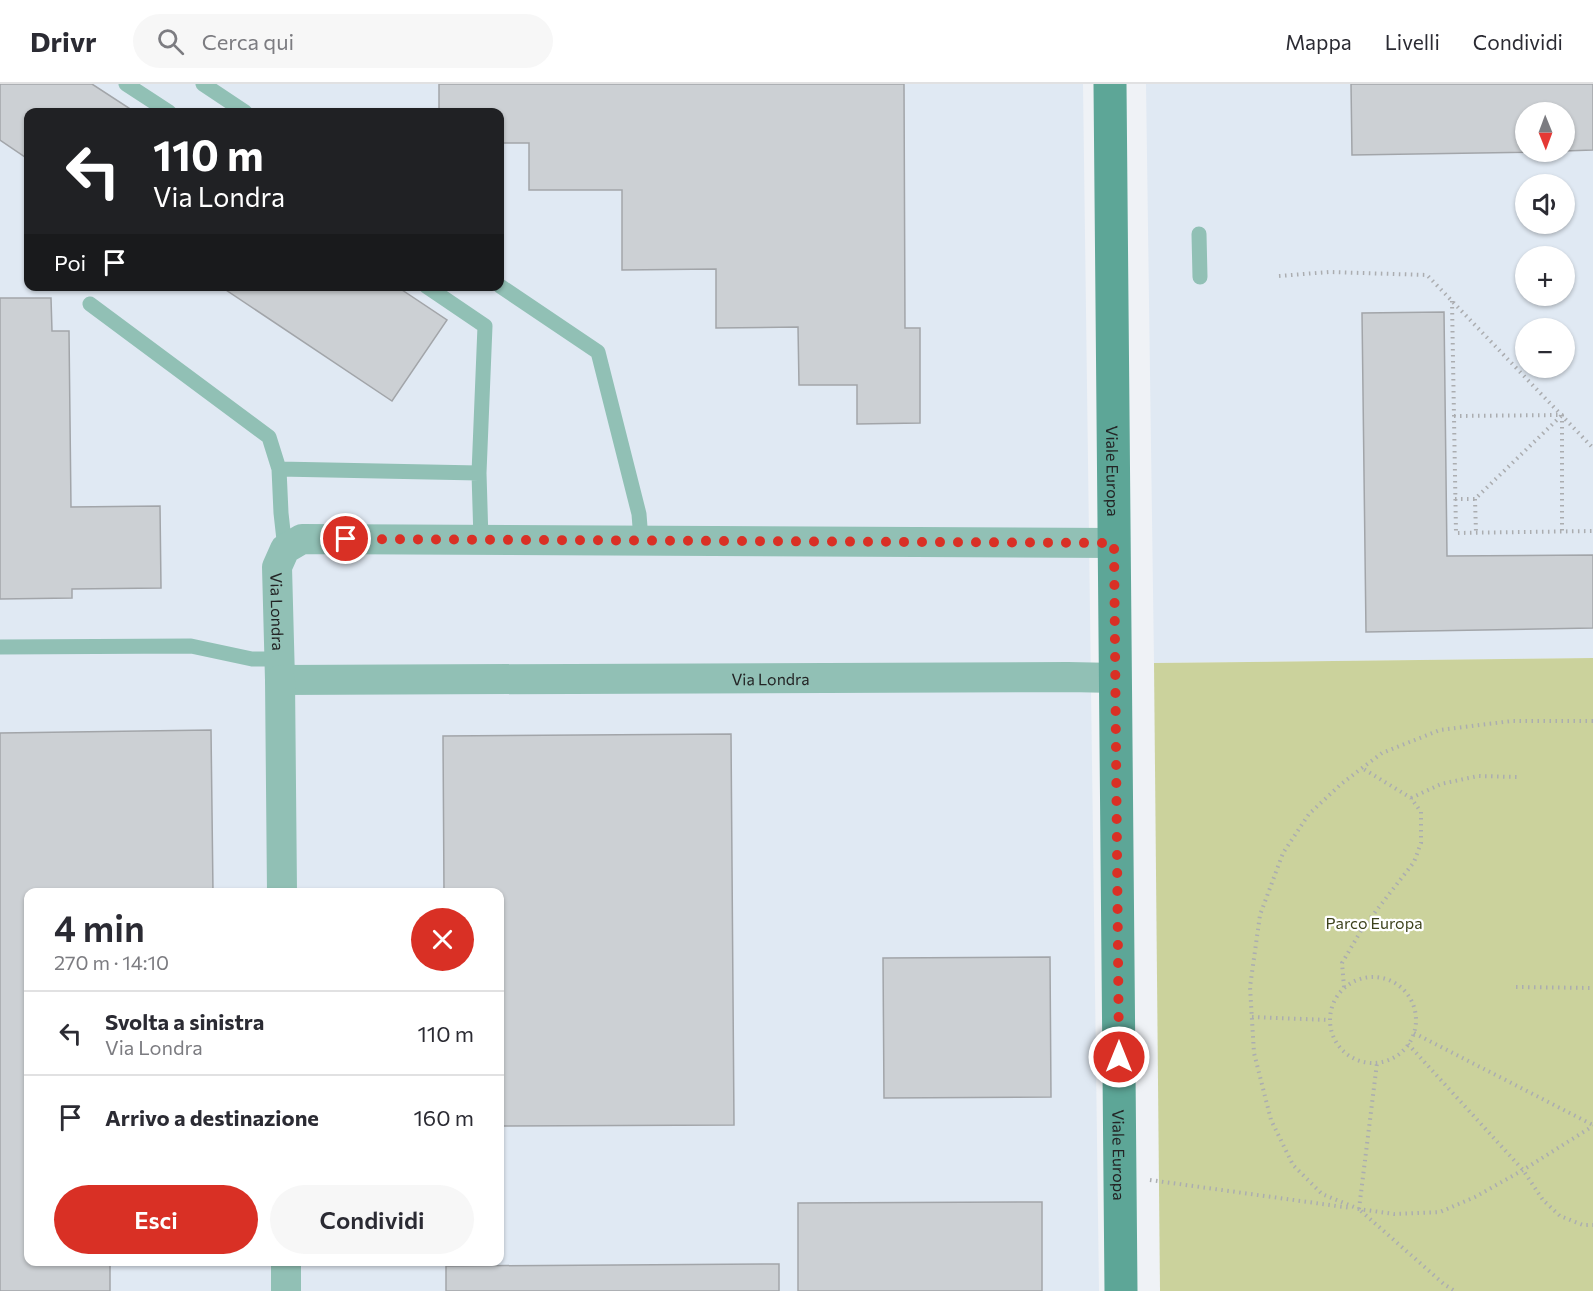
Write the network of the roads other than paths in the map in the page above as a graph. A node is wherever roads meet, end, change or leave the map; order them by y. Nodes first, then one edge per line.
1 (126, 84) edge
2 (203, 84) edge
3 (1110, 84) edge
4 (163, 108) edge
5 (239, 108) edge
6 (1199, 234) dead end
7 (1200, 277) dead end
8 (504, 289) edge
9 (433, 291) edge
10 (90, 304) dead end
11 (279, 469) junction
12 (479, 473) junction
13 (481, 540) junction
14 (640, 540) junction
15 (1114, 543) junction
16 (285, 549) junction
17 (0, 647) edge
18 (280, 670) junction
19 (1116, 678) junction
20 (282, 888) edge
21 (286, 1266) edge
22 (286, 1291) edge
23 (1121, 1291) edge

1 - 4 lane
2 - 5 lane
3 - 15 street, Viale Europa
6 - 7 lane
8 - 14 lane
9 - 12 lane
10 - 11 lane
11 - 12 lane
11 - 16 lane
12 - 13 lane
13 - 14 street, Via Londra
13 - 16 street, Via Londra
14 - 15 street, Via Londra
15 - 19 street, Viale Europa
16 - 18 street, Via Londra
17 - 18 lane
18 - 19 street, Via Londra
18 - 20 street, Via Londra
19 - 23 street, Viale Europa
21 - 22 street

